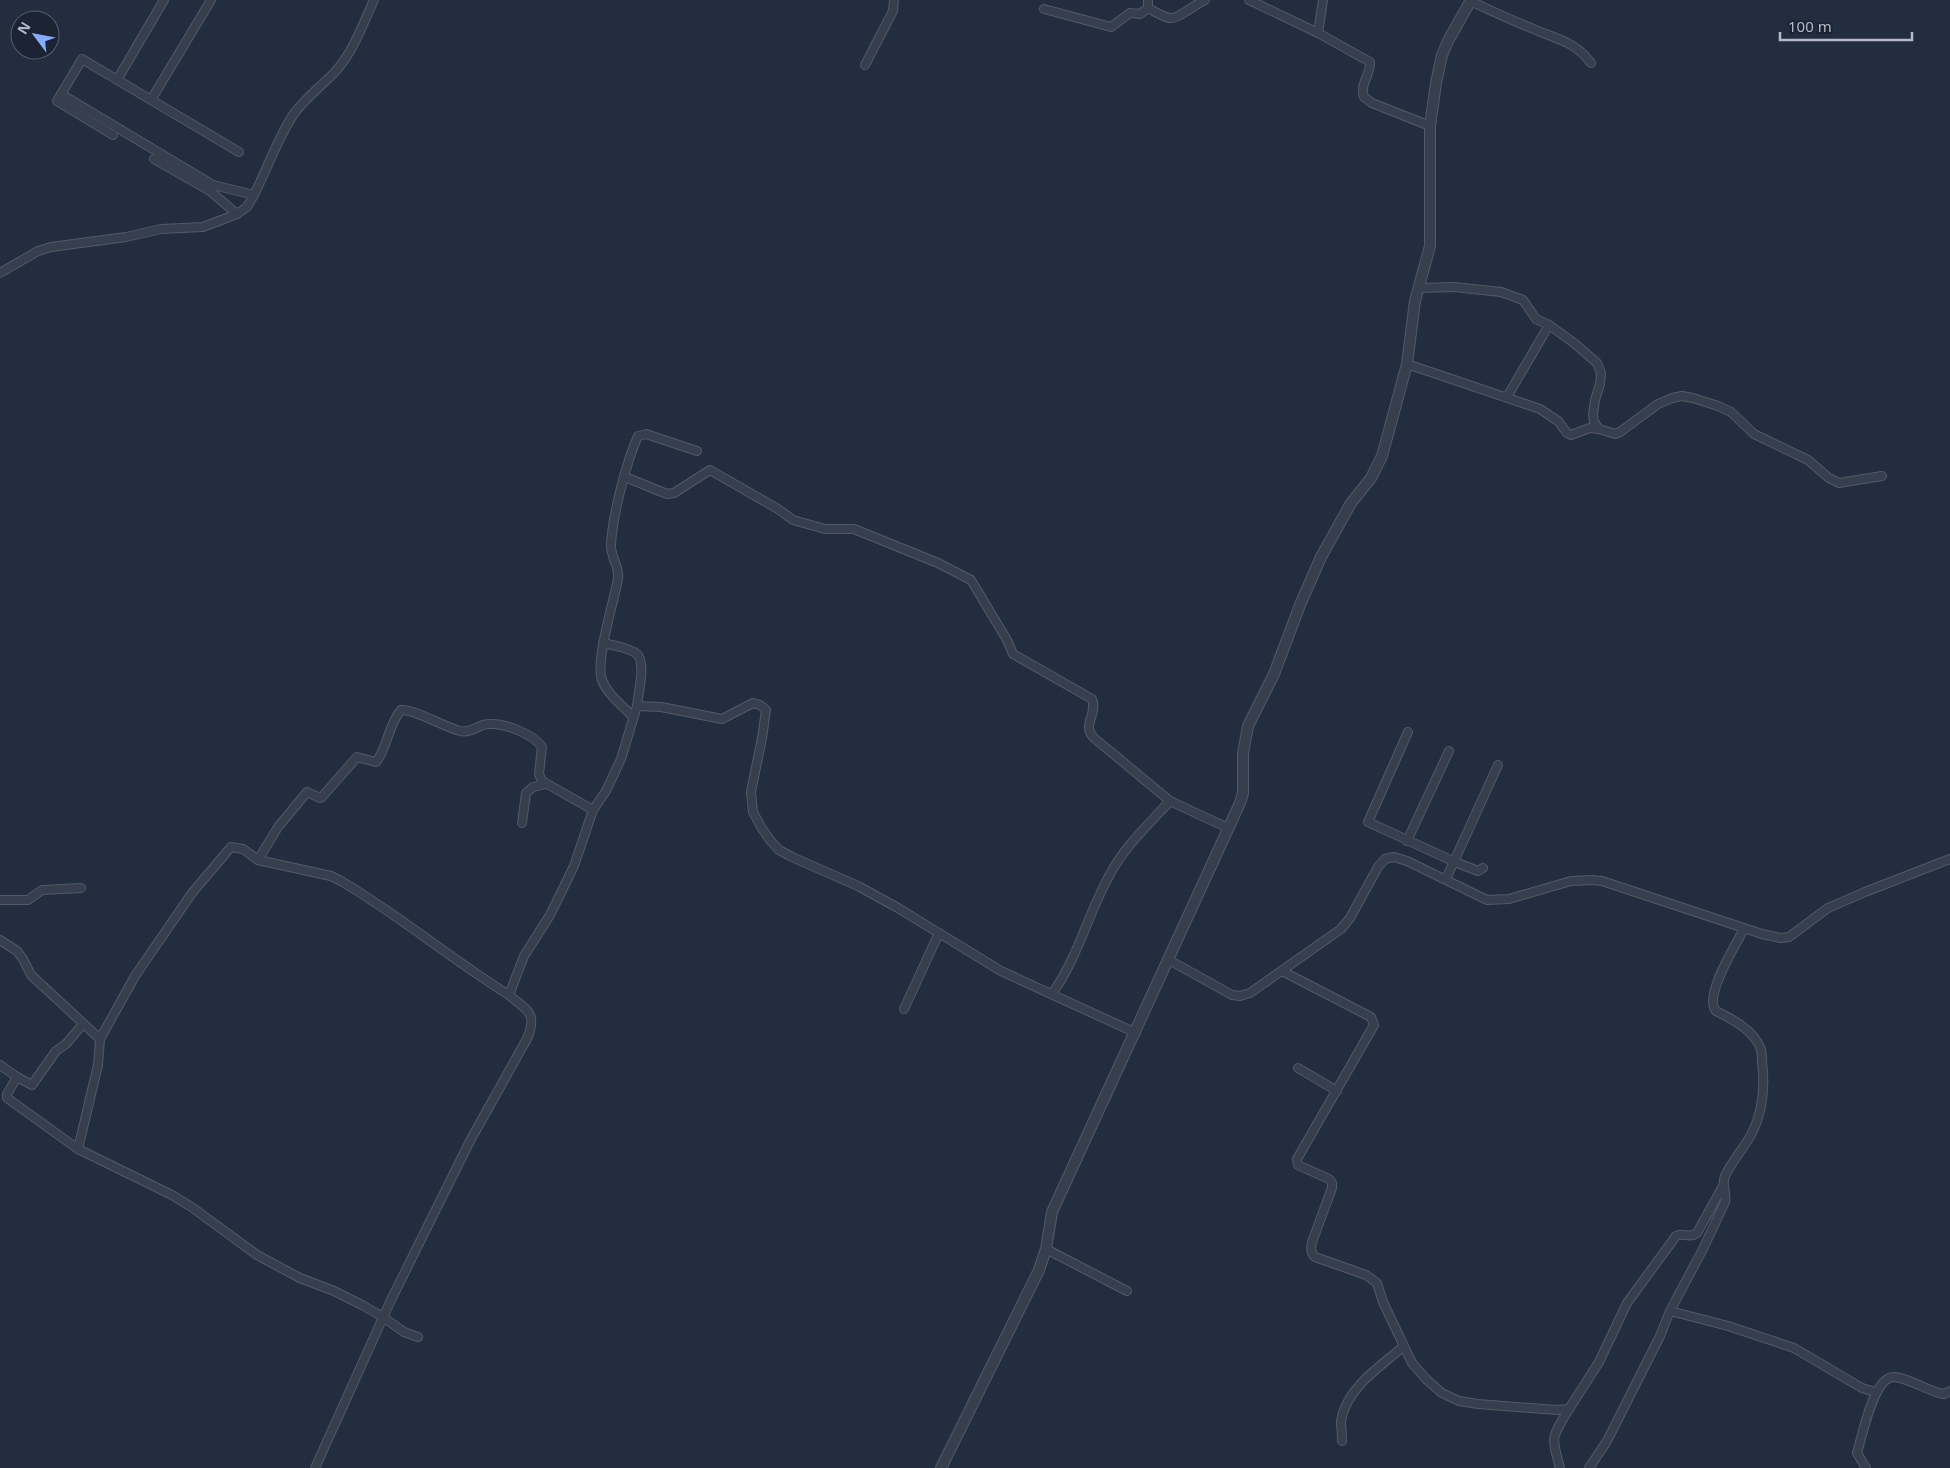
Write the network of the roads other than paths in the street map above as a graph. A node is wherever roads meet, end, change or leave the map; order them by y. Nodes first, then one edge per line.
1 (164, 0) edge
2 (211, 0) edge
3 (374, 0) edge
4 (894, 0) edge
5 (1205, 0) edge
6 (1249, 0) edge
7 (1323, 0) edge
8 (1471, 0) edge
9 (1148, 4) edge
10 (1044, 9) dead end
11 (1318, 33) junction
12 (1590, 63) dead end
13 (865, 65) dead end
14 (117, 80) junction
15 (61, 94) junction
16 (151, 100) junction
17 (1430, 126) junction
18 (113, 135) dead end
19 (239, 152) dead end
20 (154, 159) dead end
21 (254, 195) junction
22 (237, 214) junction
23 (0, 273) edge
24 (1418, 288) junction
25 (1549, 325) junction
26 (1407, 364) junction
27 (1507, 397) junction
28 (1598, 429) junction
29 (697, 451) dead end
30 (1882, 476) dead end
31 (625, 477) junction
32 (603, 642) junction
33 (637, 706) junction
34 (633, 717) junction
35 (1408, 732) dead end
36 (1450, 751) dead end
37 (1498, 765) dead end
38 (546, 784) junction
39 (1170, 801) junction
40 (593, 810) junction
41 (522, 823) dead end
42 (1228, 828) junction
43 (1408, 841) junction
44 (1950, 859) edge
45 (258, 860) junction
46 (1454, 862) junction
47 (1483, 868) dead end
48 (1446, 879) junction
49 (81, 888) dead end
50 (0, 900) edge
51 (1744, 928) junction
52 (939, 933) junction
53 (0, 940) edge
54 (1169, 960) junction
55 (1282, 971) junction
56 (1052, 994) junction
57 (508, 995) junction
58 (904, 1008) dead end
59 (83, 1024) junction
60 (1136, 1034) junction
61 (100, 1039) junction
62 (0, 1065) edge
63 (1298, 1068) dead end
64 (17, 1077) junction
65 (1336, 1091) junction
66 (78, 1149) junction
67 (1723, 1186) junction
68 (1046, 1249) junction
69 (1127, 1291) dead end
70 (1670, 1311) junction
71 (383, 1317) junction
72 (418, 1337) dead end
73 (1404, 1346) junction
74 (1950, 1391) edge
75 (1875, 1392) junction
76 (1569, 1409) junction
77 (1342, 1441) dead end
78 (315, 1468) edge
79 (940, 1468) edge
80 (1560, 1468) edge
81 (1589, 1468) edge
82 (1866, 1468) edge

1 - 14 street
2 - 16 street
3 - 21 street
4 - 13 street
5 - 9 street
6 - 11 street
7 - 11 street
8 - 12 street
8 - 17 street
9 - 10 street
11 - 17 street
14 - 15 street
14 - 16 street
15 - 18 street
15 - 21 street
16 - 19 street
17 - 24 street
20 - 22 street
21 - 22 street
22 - 23 street
24 - 25 street
24 - 26 street
25 - 27 street
25 - 28 street
26 - 27 street
26 - 42 street
27 - 28 street
28 - 30 street
29 - 31 street
31 - 32 street
31 - 39 street
32 - 33 street
32 - 34 street
33 - 34 street
33 - 52 street
34 - 40 street
35 - 43 street
36 - 43 street
37 - 46 street
38 - 40 street
38 - 41 street
38 - 45 street
39 - 42 street
39 - 56 street
40 - 57 street
42 - 54 street
43 - 46 street
44 - 51 street
45 - 57 street
45 - 61 street
46 - 47 street
46 - 48 street
48 - 51 street
48 - 55 street
49 - 50 street
51 - 67 street
52 - 56 street
52 - 58 street
53 - 59 street
54 - 55 street
54 - 60 street
55 - 65 street
56 - 60 street
57 - 71 street
59 - 61 street
59 - 64 street
60 - 68 street
61 - 66 street
62 - 64 street
63 - 65 street
64 - 66 street
65 - 73 street
66 - 71 street
67 - 70 street
67 - 76 street
68 - 69 street
68 - 79 street
70 - 75 street
70 - 81 street
71 - 72 street
71 - 78 street
73 - 76 street
73 - 77 street
74 - 75 street
75 - 82 street
76 - 80 street

